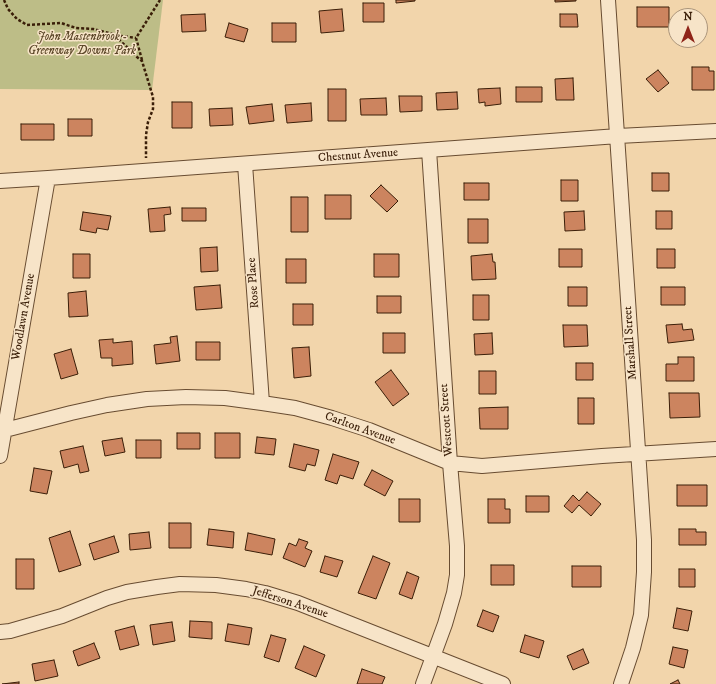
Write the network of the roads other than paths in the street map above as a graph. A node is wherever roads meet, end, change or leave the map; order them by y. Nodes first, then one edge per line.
1 (608, 0) edge
2 (716, 131) edge
3 (618, 136) junction
4 (429, 150) junction
5 (245, 164) junction
6 (48, 178) junction
7 (0, 181) edge
8 (262, 403) junction
9 (4, 430) junction
10 (716, 449) edge
11 (638, 454) junction
12 (0, 456) edge
13 (450, 463) junction
14 (0, 632) edge
15 (433, 657) junction
16 (423, 684) edge
17 (503, 684) edge
18 (621, 684) edge

1 - 3 street, Marshall Street
2 - 3 street, Chestnut Avenue
3 - 4 street, Chestnut Avenue
3 - 11 street, Marshall Street
4 - 5 street, Chestnut Avenue
4 - 13 street, Westcott Street
5 - 6 street, Chestnut Avenue
5 - 8 street, Rose Place
6 - 7 street, Chestnut Avenue
6 - 9 street, Woodlawn Avenue
8 - 9 street, Carlton Avenue
8 - 13 street, Carlton Avenue
9 - 12 street, Woodlawn Avenue
10 - 11 street, Carlton Avenue
11 - 13 street, Carlton Avenue
11 - 18 street, Marshall Street
13 - 15 street, Westcott Street
14 - 15 street, Jefferson Avenue
15 - 16 street, Westcott Street
15 - 17 street, Jefferson Avenue

